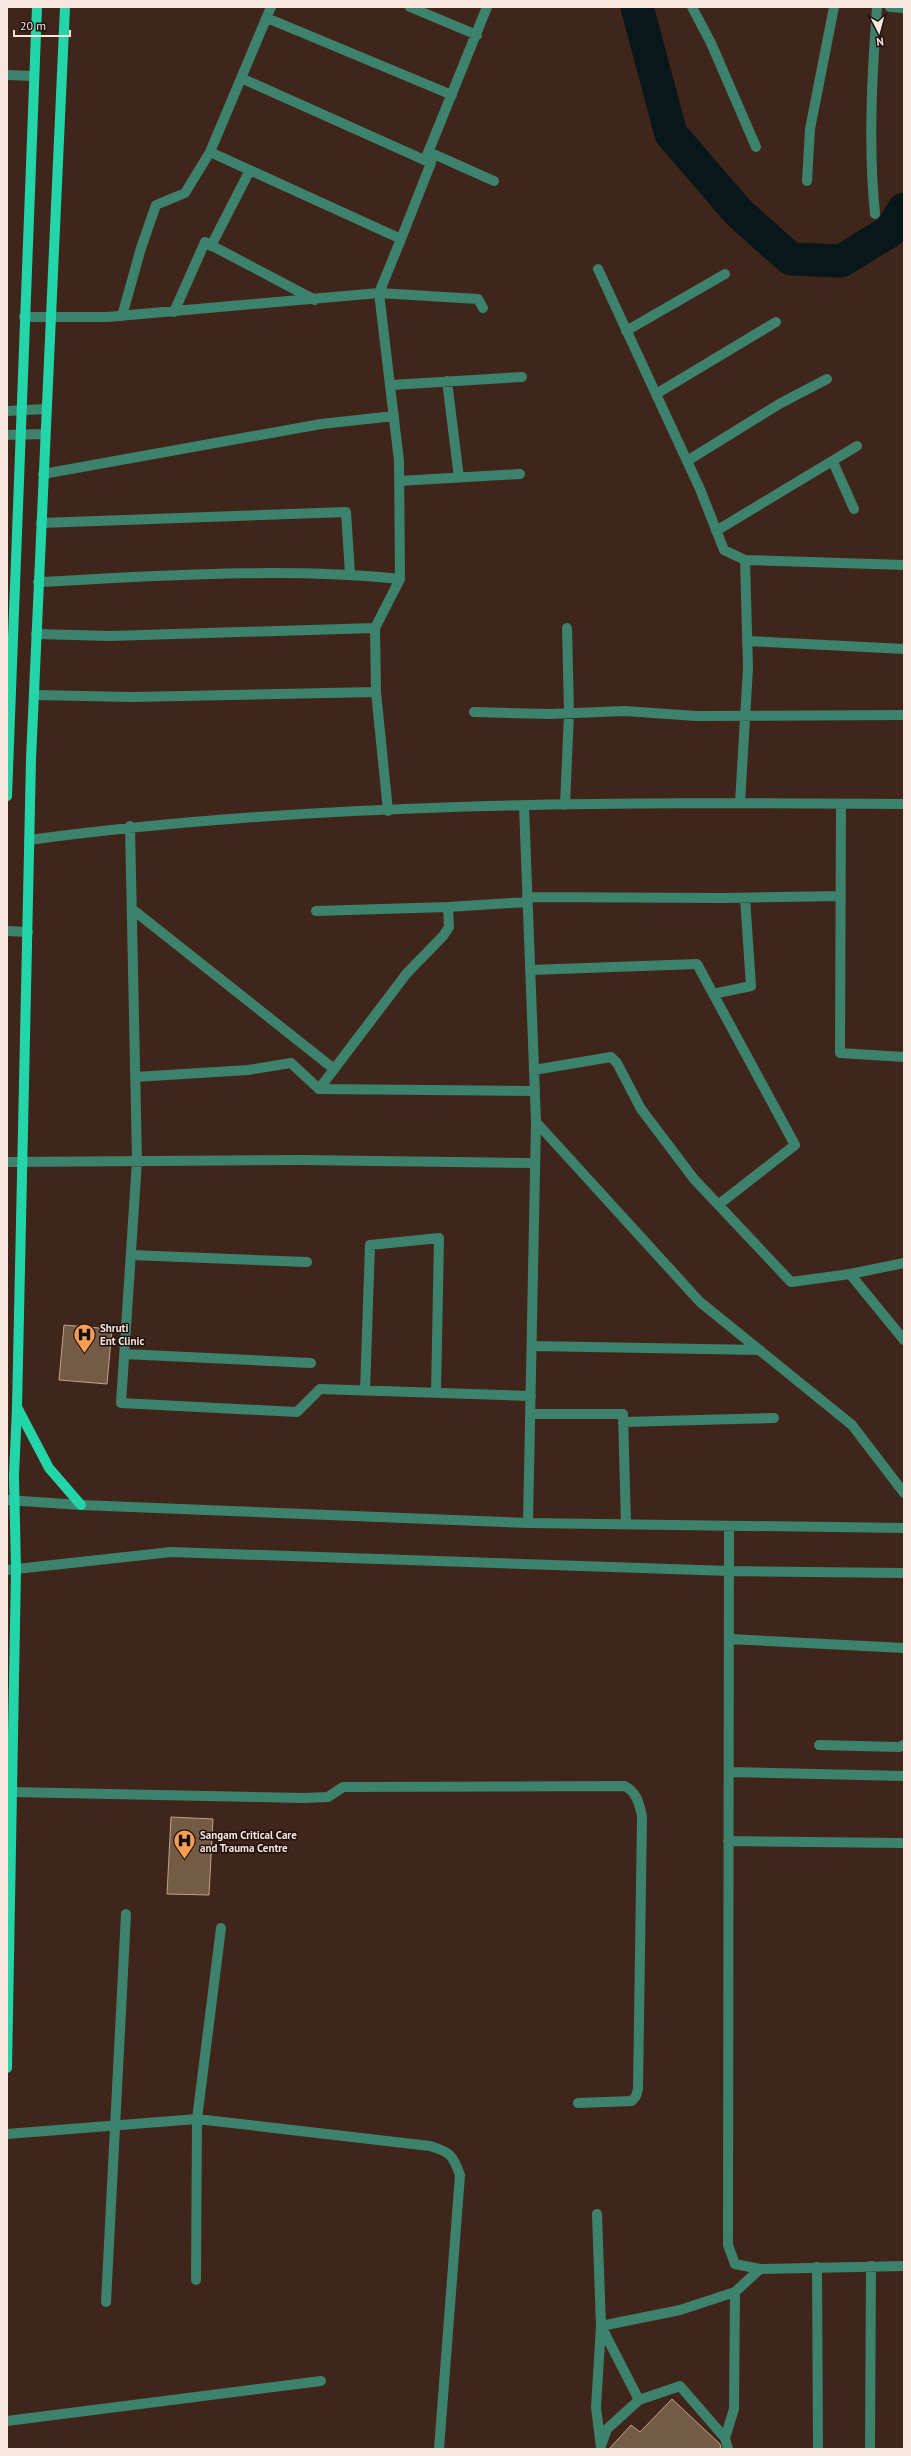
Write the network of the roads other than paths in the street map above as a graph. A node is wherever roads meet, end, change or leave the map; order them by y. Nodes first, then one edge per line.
1 (37, 7) edge
2 (65, 7) edge
3 (271, 7) edge
4 (410, 7) edge
5 (487, 7) edge
6 (692, 7) edge
7 (834, 7) edge
8 (877, 7) edge
9 (890, 7) edge
10 (904, 8) edge
11 (267, 18) junction
12 (477, 35) junction
13 (7, 75) edge
14 (34, 76) junction
15 (241, 78) junction
16 (452, 95) junction
17 (756, 148) dead end
18 (210, 152) junction
19 (427, 156) junction
20 (250, 170) junction
21 (494, 181) dead end
22 (807, 181) dead end
23 (875, 214) dead end
24 (401, 239) junction
25 (211, 246) junction
26 (598, 270) dead end
27 (725, 274) dead end
28 (379, 293) junction
29 (315, 300) junction
30 (483, 308) dead end
31 (174, 312) junction
32 (122, 316) junction
33 (24, 317) junction
34 (50, 317) junction
35 (776, 322) dead end
36 (626, 331) junction
37 (522, 377) dead end
38 (827, 379) dead end
39 (448, 381) junction
40 (391, 384) junction
41 (656, 394) junction
42 (46, 409) junction
43 (22, 410) junction
44 (7, 411) edge
45 (394, 416) junction
46 (21, 434) junction
47 (44, 434) junction
48 (7, 435) edge
49 (857, 446) dead end
50 (686, 461) junction
51 (833, 462) junction
52 (43, 474) junction
53 (520, 474) dead end
54 (459, 478) junction
55 (399, 481) junction
56 (854, 509) dead end
57 (41, 523) junction
58 (716, 531) junction
59 (745, 560) junction
60 (904, 565) edge
61 (350, 574) junction
62 (400, 579) junction
63 (38, 582) junction
64 (375, 628) junction
65 (566, 628) dead end
66 (36, 634) junction
67 (747, 641) junction
68 (904, 649) edge
69 (376, 692) junction
70 (34, 695) junction
71 (474, 712) dead end
72 (569, 713) junction
73 (904, 715) edge
74 (745, 717) junction
75 (7, 796) edge
76 (740, 803) junction
77 (840, 804) junction
78 (904, 804) edge
79 (565, 805) junction
80 (524, 806) junction
81 (388, 811) junction
82 (130, 826) junction
83 (30, 840) junction
84 (841, 896) junction
85 (745, 898) junction
86 (527, 900) junction
87 (448, 907) junction
88 (132, 909) junction
89 (316, 911) dead end
90 (7, 931) edge
91 (28, 932) junction
92 (530, 970) junction
93 (713, 994) junction
94 (904, 1056) edge
95 (334, 1068) junction
96 (534, 1070) junction
97 (135, 1077) junction
98 (319, 1089) junction
99 (535, 1091) junction
100 (536, 1122) junction
101 (23, 1161) junction
102 (137, 1161) junction
103 (7, 1162) edge
104 (535, 1163) junction
105 (718, 1204) junction
106 (131, 1255) junction
107 (307, 1262) dead end
108 (904, 1263) edge
109 (850, 1274) junction
110 (904, 1340) edge
111 (532, 1346) junction
112 (760, 1350) junction
113 (124, 1354) junction
114 (311, 1363) dead end
115 (365, 1391) junction
116 (436, 1393) junction
117 (531, 1396) junction
118 (17, 1407) junction
119 (530, 1414) junction
120 (774, 1418) dead end
121 (623, 1422) junction
122 (904, 1493) edge
123 (11, 1500) edge
124 (81, 1505) junction
125 (528, 1524) junction
126 (626, 1525) junction
127 (729, 1526) junction
128 (904, 1528) edge
129 (12, 1570) edge
130 (729, 1571) junction
131 (904, 1573) edge
132 (729, 1639) junction
133 (904, 1648) edge
134 (820, 1745) dead end
135 (904, 1745) edge
136 (729, 1772) junction
137 (904, 1776) edge
138 (12, 1792) junction
139 (728, 1841) junction
140 (904, 1843) edge
141 (126, 1914) dead end
142 (221, 1928) dead end
143 (7, 2068) edge
144 (578, 2103) dead end
145 (197, 2118) junction
146 (116, 2125) junction
147 (7, 2134) edge
148 (597, 2214) dead end
149 (871, 2266) junction
150 (904, 2266) edge
151 (817, 2267) junction
152 (760, 2268) junction
153 (196, 2280) dead end
154 (735, 2292) junction
155 (106, 2302) dead end
156 (601, 2326) junction
157 (321, 2381) dead end
158 (640, 2400) junction
159 (7, 2421) edge
160 (725, 2438) junction
161 (601, 2448) edge
162 (439, 2449) edge
163 (728, 2449) edge
164 (818, 2449) edge
165 (870, 2449) edge

1 - 14 main road
2 - 34 main road
3 - 11 street
4 - 12 street
5 - 12 street
6 - 17 street
7 - 22 street
8 - 23 street
9 - 10 street
11 - 15 street
11 - 16 street
12 - 16 street
13 - 14 street
14 - 33 main road
15 - 18 street
15 - 19 street
16 - 19 street
18 - 20 street
18 - 32 street
19 - 21 street
19 - 24 street
20 - 24 street
20 - 25 street
24 - 28 street
25 - 29 street
25 - 31 street
26 - 36 street
27 - 36 street
28 - 29 street
28 - 30 street
28 - 40 street
29 - 31 street
31 - 32 street
32 - 34 street
33 - 34 street
33 - 43 main road
34 - 42 main road
35 - 41 street
36 - 41 street
37 - 39 street
38 - 50 street
39 - 40 street
39 - 54 street
40 - 45 street
41 - 50 street
42 - 43 street
42 - 47 main road
43 - 44 street
43 - 46 main road
45 - 52 street
45 - 55 street
46 - 47 street
46 - 48 street
46 - 75 main road
47 - 52 main road
49 - 51 street
50 - 58 street
51 - 56 street
51 - 58 street
52 - 57 main road
53 - 54 street
54 - 55 street
55 - 62 street
57 - 61 street
57 - 63 main road
58 - 59 street
59 - 60 street
59 - 67 street
61 - 62 street
61 - 63 street
62 - 64 street
63 - 66 main road
64 - 66 street
64 - 69 street
65 - 72 street
66 - 70 main road
67 - 68 street
67 - 74 street
69 - 70 street
69 - 81 street
70 - 83 main road
71 - 72 street
72 - 74 street
72 - 79 street
73 - 74 street
74 - 76 street
76 - 77 street
76 - 79 street
77 - 78 street
77 - 84 street
79 - 80 street
80 - 81 street
80 - 86 street
81 - 82 street
82 - 83 street
82 - 88 street
83 - 91 main road
84 - 85 street
84 - 94 street
85 - 86 street
85 - 93 street
86 - 87 street
86 - 92 street
87 - 89 street
87 - 95 street
88 - 95 street
88 - 97 street
90 - 91 street
91 - 101 main road
92 - 93 street
92 - 96 street
93 - 105 street
95 - 98 street
96 - 99 street
96 - 105 street
97 - 98 street
97 - 102 street
98 - 99 street
99 - 100 street
100 - 104 street
100 - 112 street
101 - 102 street
101 - 103 street
101 - 118 main road
102 - 104 street
102 - 106 street
104 - 111 street
105 - 109 street
106 - 107 street
106 - 113 street
108 - 109 street
109 - 110 street
111 - 112 street
111 - 117 street
112 - 122 street
113 - 114 street
113 - 115 street
115 - 116 street
115 - 116 street
116 - 117 street
117 - 119 street
118 - 123 main road
118 - 124 main road
119 - 121 street
119 - 125 street
120 - 121 street
121 - 126 street
123 - 124 street
123 - 129 main road
124 - 125 street
125 - 126 street
126 - 127 street
127 - 128 street
127 - 130 street
129 - 130 street
129 - 138 main road
130 - 131 street
130 - 132 street
132 - 133 street
132 - 136 street
134 - 135 street
136 - 137 street
136 - 139 street
138 - 143 main road
138 - 144 street
139 - 140 street
139 - 152 street
141 - 146 street
142 - 145 street
145 - 146 street
145 - 153 street
145 - 162 street
146 - 147 street
146 - 155 street
148 - 156 street
149 - 150 street
149 - 151 street
149 - 165 street
151 - 152 street
151 - 164 street
152 - 154 street
154 - 156 street
154 - 160 street
156 - 158 street
156 - 161 street
157 - 159 street
158 - 160 street
158 - 161 street
160 - 163 street

